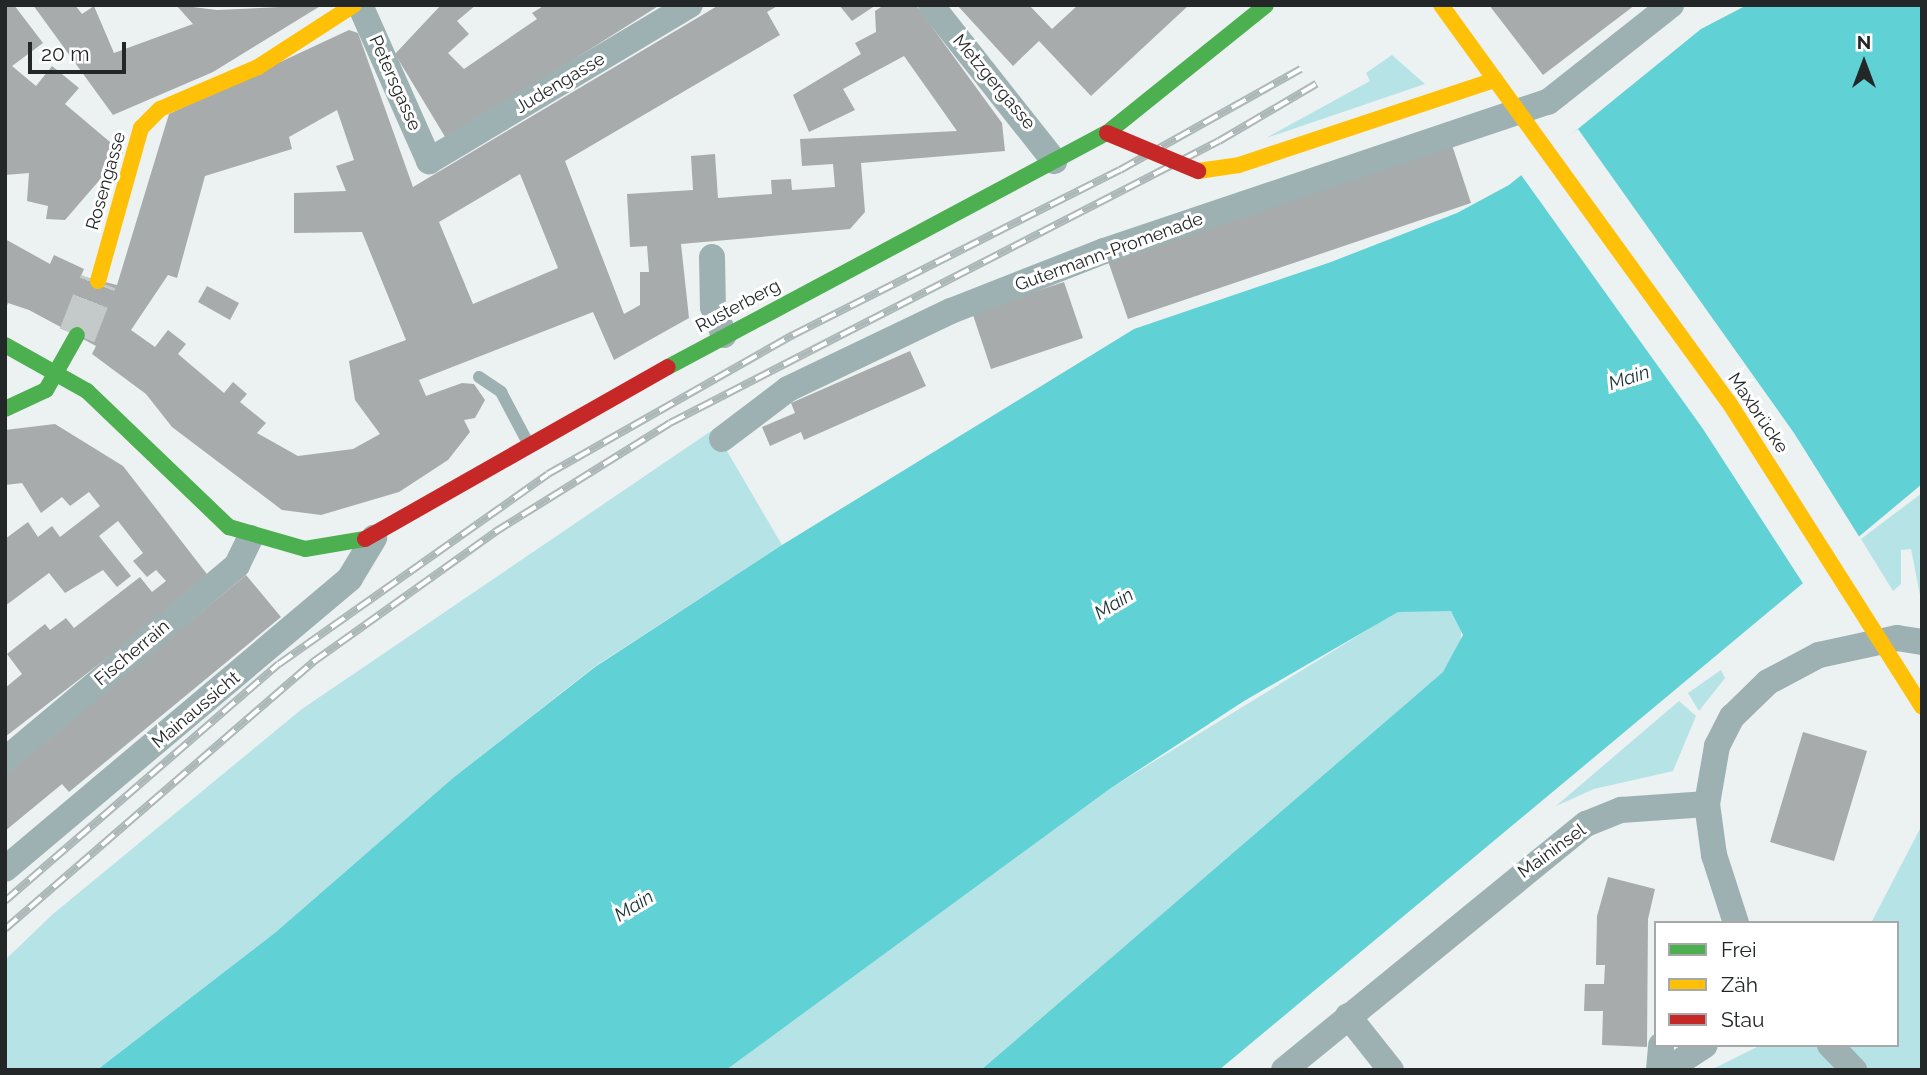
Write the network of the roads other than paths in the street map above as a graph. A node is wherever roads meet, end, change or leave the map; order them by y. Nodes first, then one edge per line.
1 (354, 5) edge
2 (360, 5) edge
3 (690, 5) edge
4 (931, 5) edge
5 (1266, 5) edge
6 (1441, 5) edge
7 (1671, 5) edge
8 (1495, 80) junction
9 (1519, 113) junction
10 (1107, 133) junction
11 (429, 161) joint
12 (1054, 161) junction
13 (712, 257) dead end
14 (99, 281) tunnel mouth
15 (77, 335) tunnel mouth
16 (724, 335) junction
17 (5, 345) edge
18 (60, 373) junction
19 (479, 377) dead end
20 (5, 409) edge
21 (722, 439) dead end
22 (529, 446) junction
23 (250, 538) junction
24 (374, 538) junction
25 (1922, 642) edge
26 (1922, 707) edge
27 (5, 760) edge
28 (1707, 804) junction
29 (5, 869) edge
30 (1732, 921) edge
31 (1348, 1016) junction
32 (1661, 1047) edge
33 (1702, 1047) edge
34 (1832, 1047) edge
35 (1284, 1070) edge
36 (1391, 1070) edge
37 (1659, 1070) edge
38 (1667, 1070) edge
39 (1854, 1070) edge

1 - 14 street, Rosengasse
2 - 11 street, Petersgasse
3 - 11 street, Judengasse
4 - 12 street, Metzgergasse
5 - 10 street, Rusterberg
6 - 8 street, Maxbrücke
7 - 9 street, Gutermann-Promenade
8 - 9 street, Maxbrücke
8 - 10 street, bridge
9 - 21 street, Gutermann-Promenade
9 - 26 street, Maxbrücke, bridge
10 - 12 street, Rusterberg
12 - 16 street, Rusterberg
13 - 16 street
15 - 18 street
16 - 22 street, Rusterberg
17 - 18 street
18 - 20 street
18 - 23 street, Rusterberg
19 - 22 lane
22 - 24 street, Rusterberg
23 - 24 street, Rusterberg
23 - 27 street, Fischerrain
24 - 29 street, Mainaussicht
25 - 28 street
28 - 30 street
28 - 31 street, Maininsel
31 - 35 street, Maininsel
31 - 36 street
32 - 37 street
33 - 38 street
34 - 39 street

